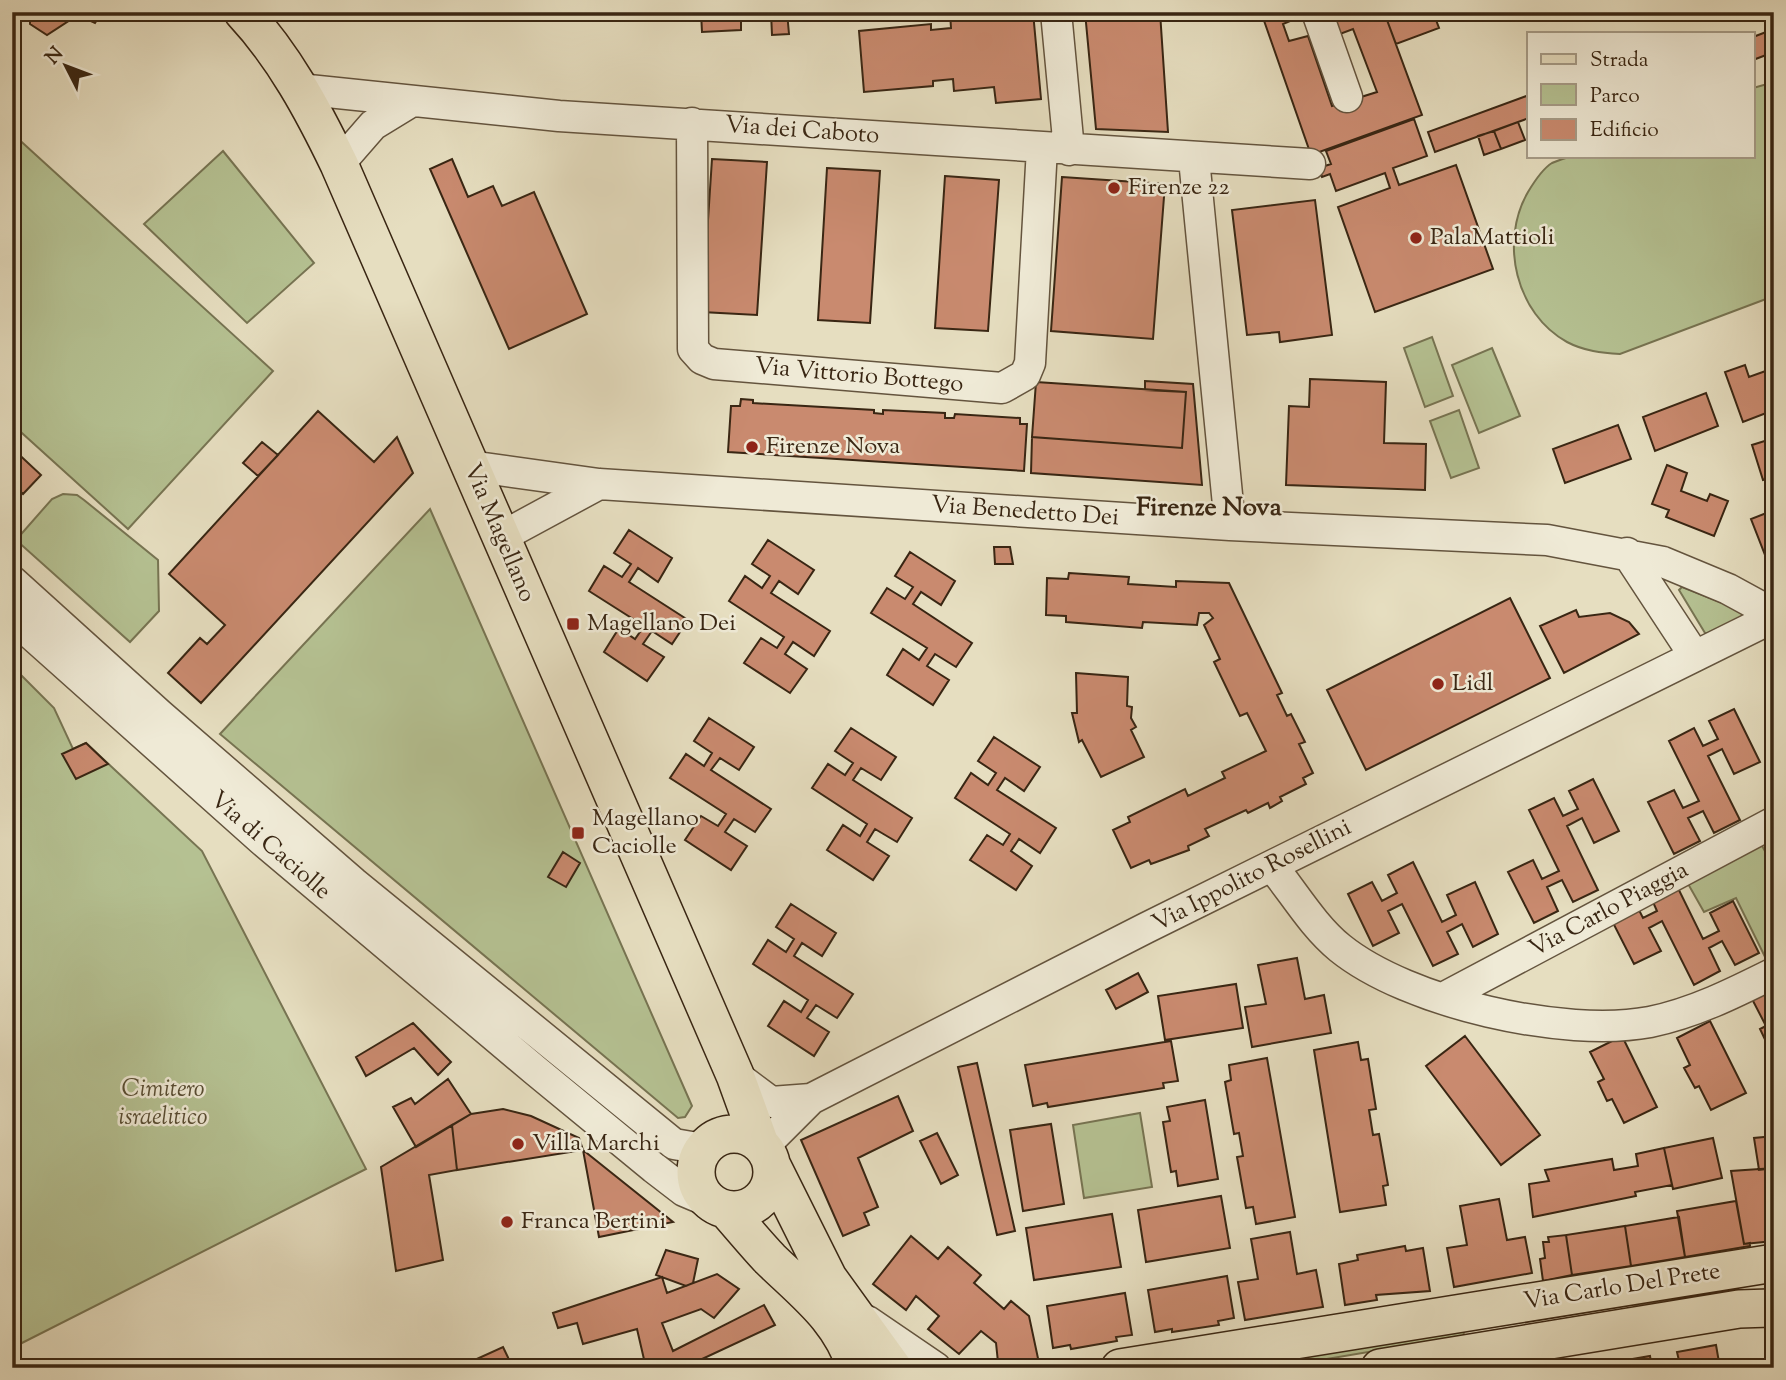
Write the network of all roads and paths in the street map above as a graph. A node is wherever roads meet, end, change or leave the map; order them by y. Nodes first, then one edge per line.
1 (243, 12) edge
2 (1056, 12) edge
3 (1317, 12) edge
4 (299, 89) junction
5 (1347, 97) dead end
6 (409, 103) junction
7 (692, 123) junction
8 (1055, 149) junction
9 (1195, 159) junction
10 (339, 164) junction
11 (1310, 164) dead end
12 (470, 466) junction
13 (598, 484) junction
14 (1230, 525) junction
15 (501, 537) junction
16 (1627, 553) junction
17 (12, 581) edge
18 (1774, 615) edge
19 (12, 617) edge
20 (1694, 655) junction
21 (110, 688) junction
22 (1774, 822) edge
23 (1272, 866) junction
24 (1774, 973) edge
25 (1443, 998) junction
26 (519, 1038) junction
27 (734, 1071) junction
28 (811, 1099) junction
29 (710, 1143) junction
30 (765, 1152) junction
31 (718, 1206) junction
32 (1765, 1264) edge
33 (1773, 1311) edge
34 (1471, 1312) junction
35 (854, 1313) junction
36 (1477, 1351) junction
37 (1224, 1359) edge
38 (856, 1368) edge
39 (893, 1368) edge
40 (936, 1368) edge
41 (1120, 1368) edge
42 (1380, 1368) edge

1 - 4 main road, Via Magellano
2 - 8 street, Via Vittorio Bottego
3 - 5 street
4 - 6 street, Via dei Caboto
4 - 10 main road, Via Magellano
6 - 7 street, Via dei Caboto
6 - 10 street
7 - 8 street, Via dei Caboto
7 - 8 street, Via Vittorio Bottego
8 - 9 street, Via dei Caboto
9 - 11 street, Via dei Caboto
9 - 14 street
10 - 12 main road, Via Magellano
12 - 13 street, Via Benedetto Dei
12 - 15 main road, Via Magellano
13 - 14 street, Via Benedetto Dei
13 - 15 street
14 - 16 street, Via Benedetto Dei
15 - 27 main road, Via Magellano
16 - 18 street, Via Benedetto Dei
16 - 20 street
17 - 21 street, Via di Caciolle
18 - 20 street, Via Ippolito Rosellini
19 - 21 street, Via di Caciolle
20 - 23 street, Via Ippolito Rosellini
21 - 26 street, Via di Caciolle
22 - 25 street, Via Carlo Piaggia
23 - 25 street
23 - 28 street, Via Ippolito Rosellini
24 - 25 street
26 - 29 street, Via di Caciolle
26 - 31 street
27 - 28 street, Via Ippolito Rosellini
27 - 29 main road
27 - 30 main road, Via Magellano
28 - 30 street, Via Ippolito Rosellini
29 - 30 main road
29 - 31 main road
30 - 31 main road
30 - 35 main road
31 - 38 main road
32 - 33 main road
32 - 34 main road, Via Carlo Del Prete
33 - 36 main road, Via Carlo Del Prete
34 - 36 street
34 - 37 main road, Via Carlo Del Prete
35 - 39 main road
35 - 40 street
36 - 42 main road, Via Carlo Del Prete
37 - 41 main road, Via Carlo Del Prete

